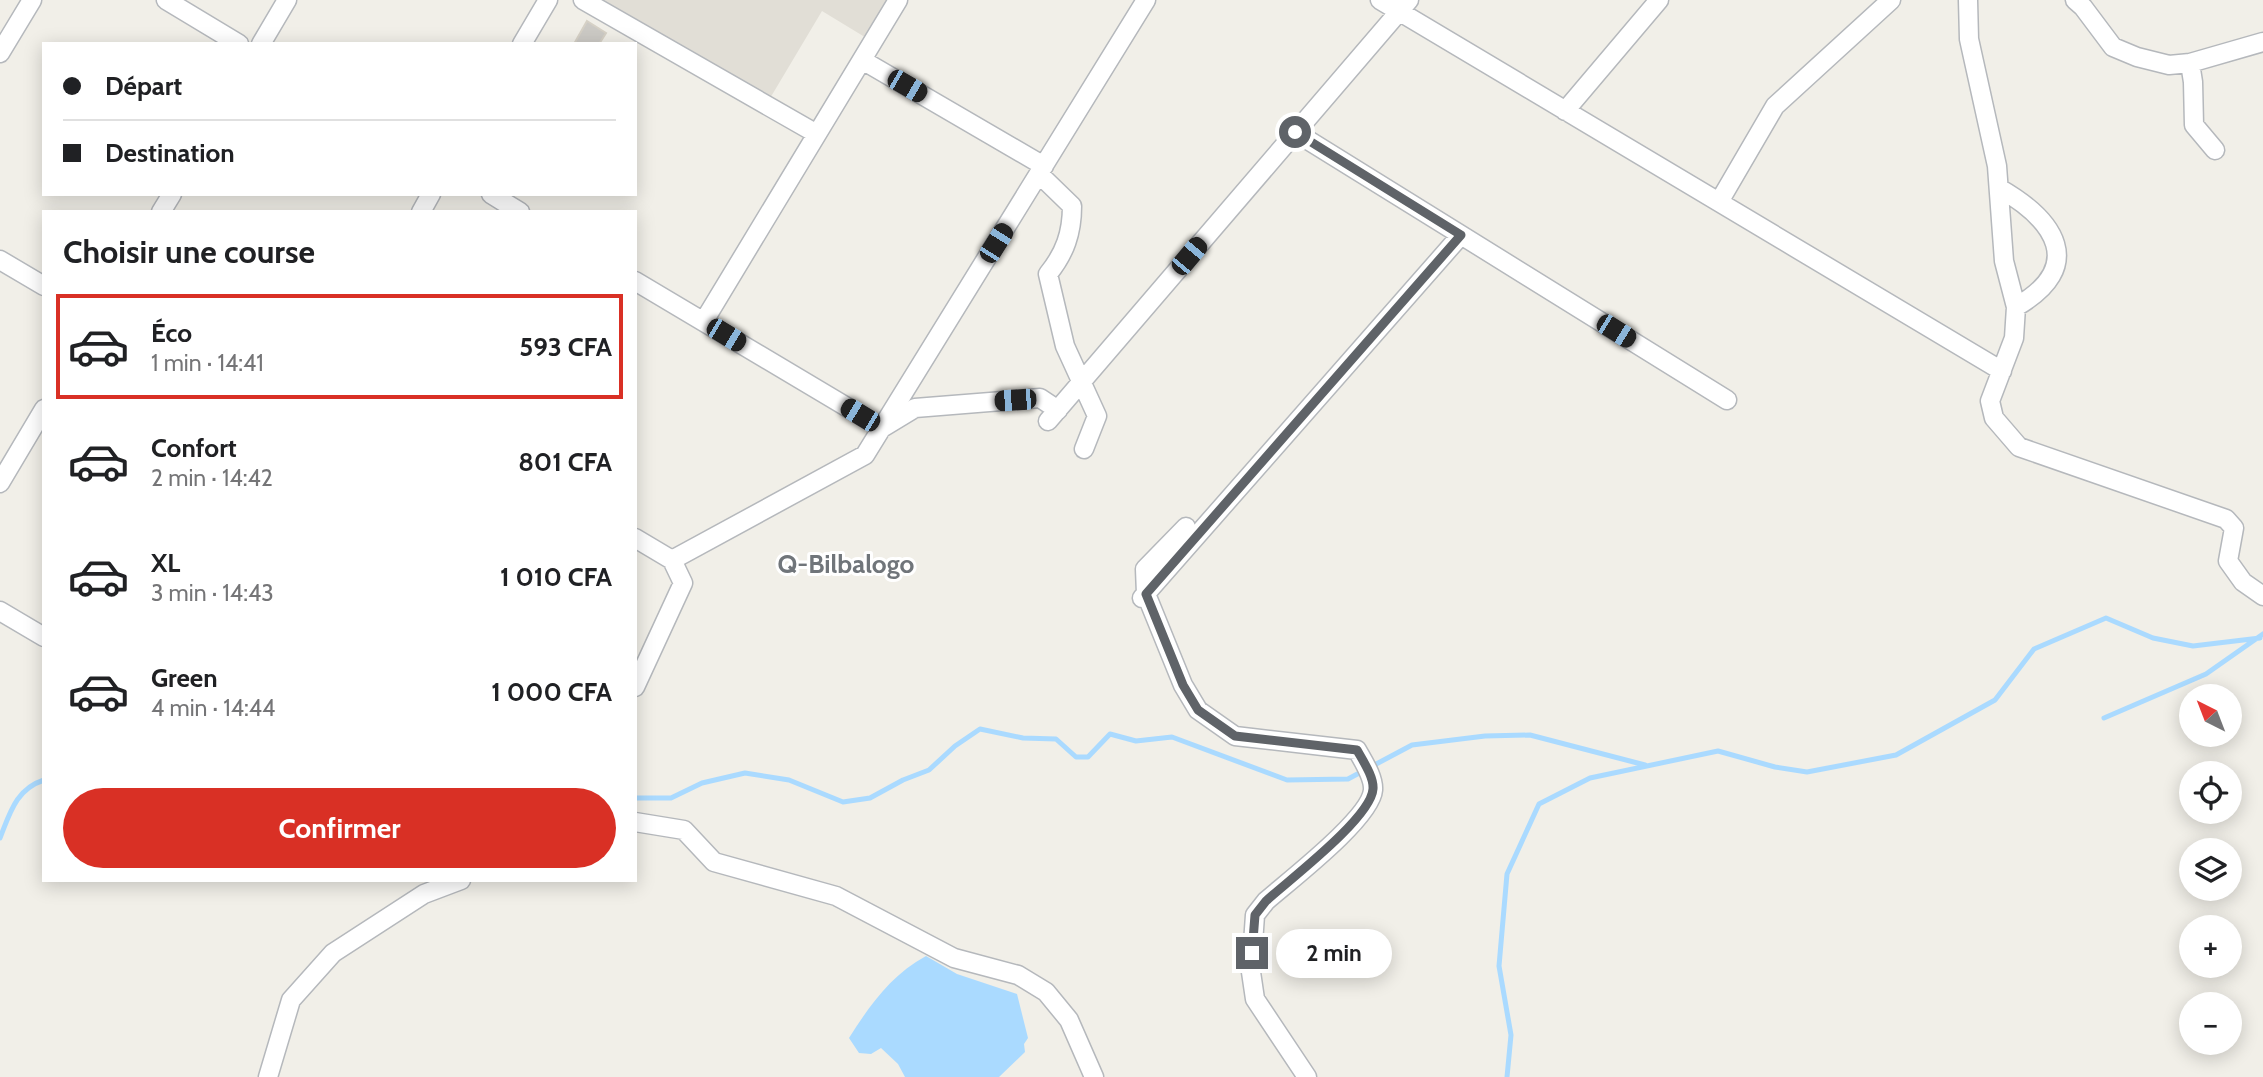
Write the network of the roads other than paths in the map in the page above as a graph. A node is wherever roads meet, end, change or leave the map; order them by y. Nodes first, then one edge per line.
1 (32, 0) edge
2 (166, 0) edge
3 (287, 0) edge
4 (548, 0) edge
5 (583, 0) edge
6 (898, 0) edge
7 (1146, 0) edge
8 (1380, 0) edge
9 (1659, 0) edge
10 (1891, 0) edge
11 (1968, 0) edge
12 (2075, 0) edge
13 (1404, 6) edge
14 (236, 42) edge
15 (262, 42) edge
16 (523, 42) edge
17 (2263, 42) edge
18 (0, 53) edge
19 (862, 60) junction
20 (2190, 63) junction
21 (1565, 111) junction
22 (1295, 132) junction
23 (817, 134) junction
24 (2216, 150) dead end
25 (1042, 170) junction
26 (1999, 188) junction
27 (494, 196) edge
28 (1719, 202) junction
29 (517, 210) edge
30 (1461, 235) junction
31 (0, 260) edge
32 (637, 282) edge
33 (42, 285) edge
34 (2016, 307) junction
35 (704, 321) junction
36 (2002, 371) junction
37 (1083, 380) junction
38 (1727, 400) dead end
39 (42, 412) edge
40 (882, 428) junction
41 (1084, 449) dead end
42 (0, 483) edge
43 (1186, 527) dead end
44 (637, 539) edge
45 (672, 560) junction
46 (2263, 596) edge
47 (1143, 598) junction
48 (0, 611) edge
49 (42, 635) edge
50 (637, 683) edge
51 (637, 822) edge
52 (456, 882) edge
53 (268, 1077) edge
54 (1094, 1077) edge
55 (1307, 1077) edge

1 - 18 street
2 - 14 street
3 - 15 street
4 - 16 street
5 - 23 street
6 - 19 street
7 - 25 street
8 - 13 street
9 - 21 street
10 - 28 street
11 - 26 street
12 - 20 street
13 - 21 street
13 - 22 street
17 - 20 street
19 - 23 street
19 - 25 street
20 - 24 street
21 - 28 street
22 - 30 street
22 - 37 street
23 - 35 street
25 - 37 street
25 - 40 street
26 - 34 street
26 - 34 street
27 - 29 street
28 - 36 street
30 - 38 street
30 - 47 street
31 - 33 street
32 - 35 street
34 - 36 street
35 - 40 street
36 - 46 street
37 - 40 street
37 - 41 street
39 - 42 street
40 - 45 street
43 - 47 street
44 - 45 street
45 - 50 street
47 - 55 street
48 - 49 street
51 - 54 street
52 - 53 street

